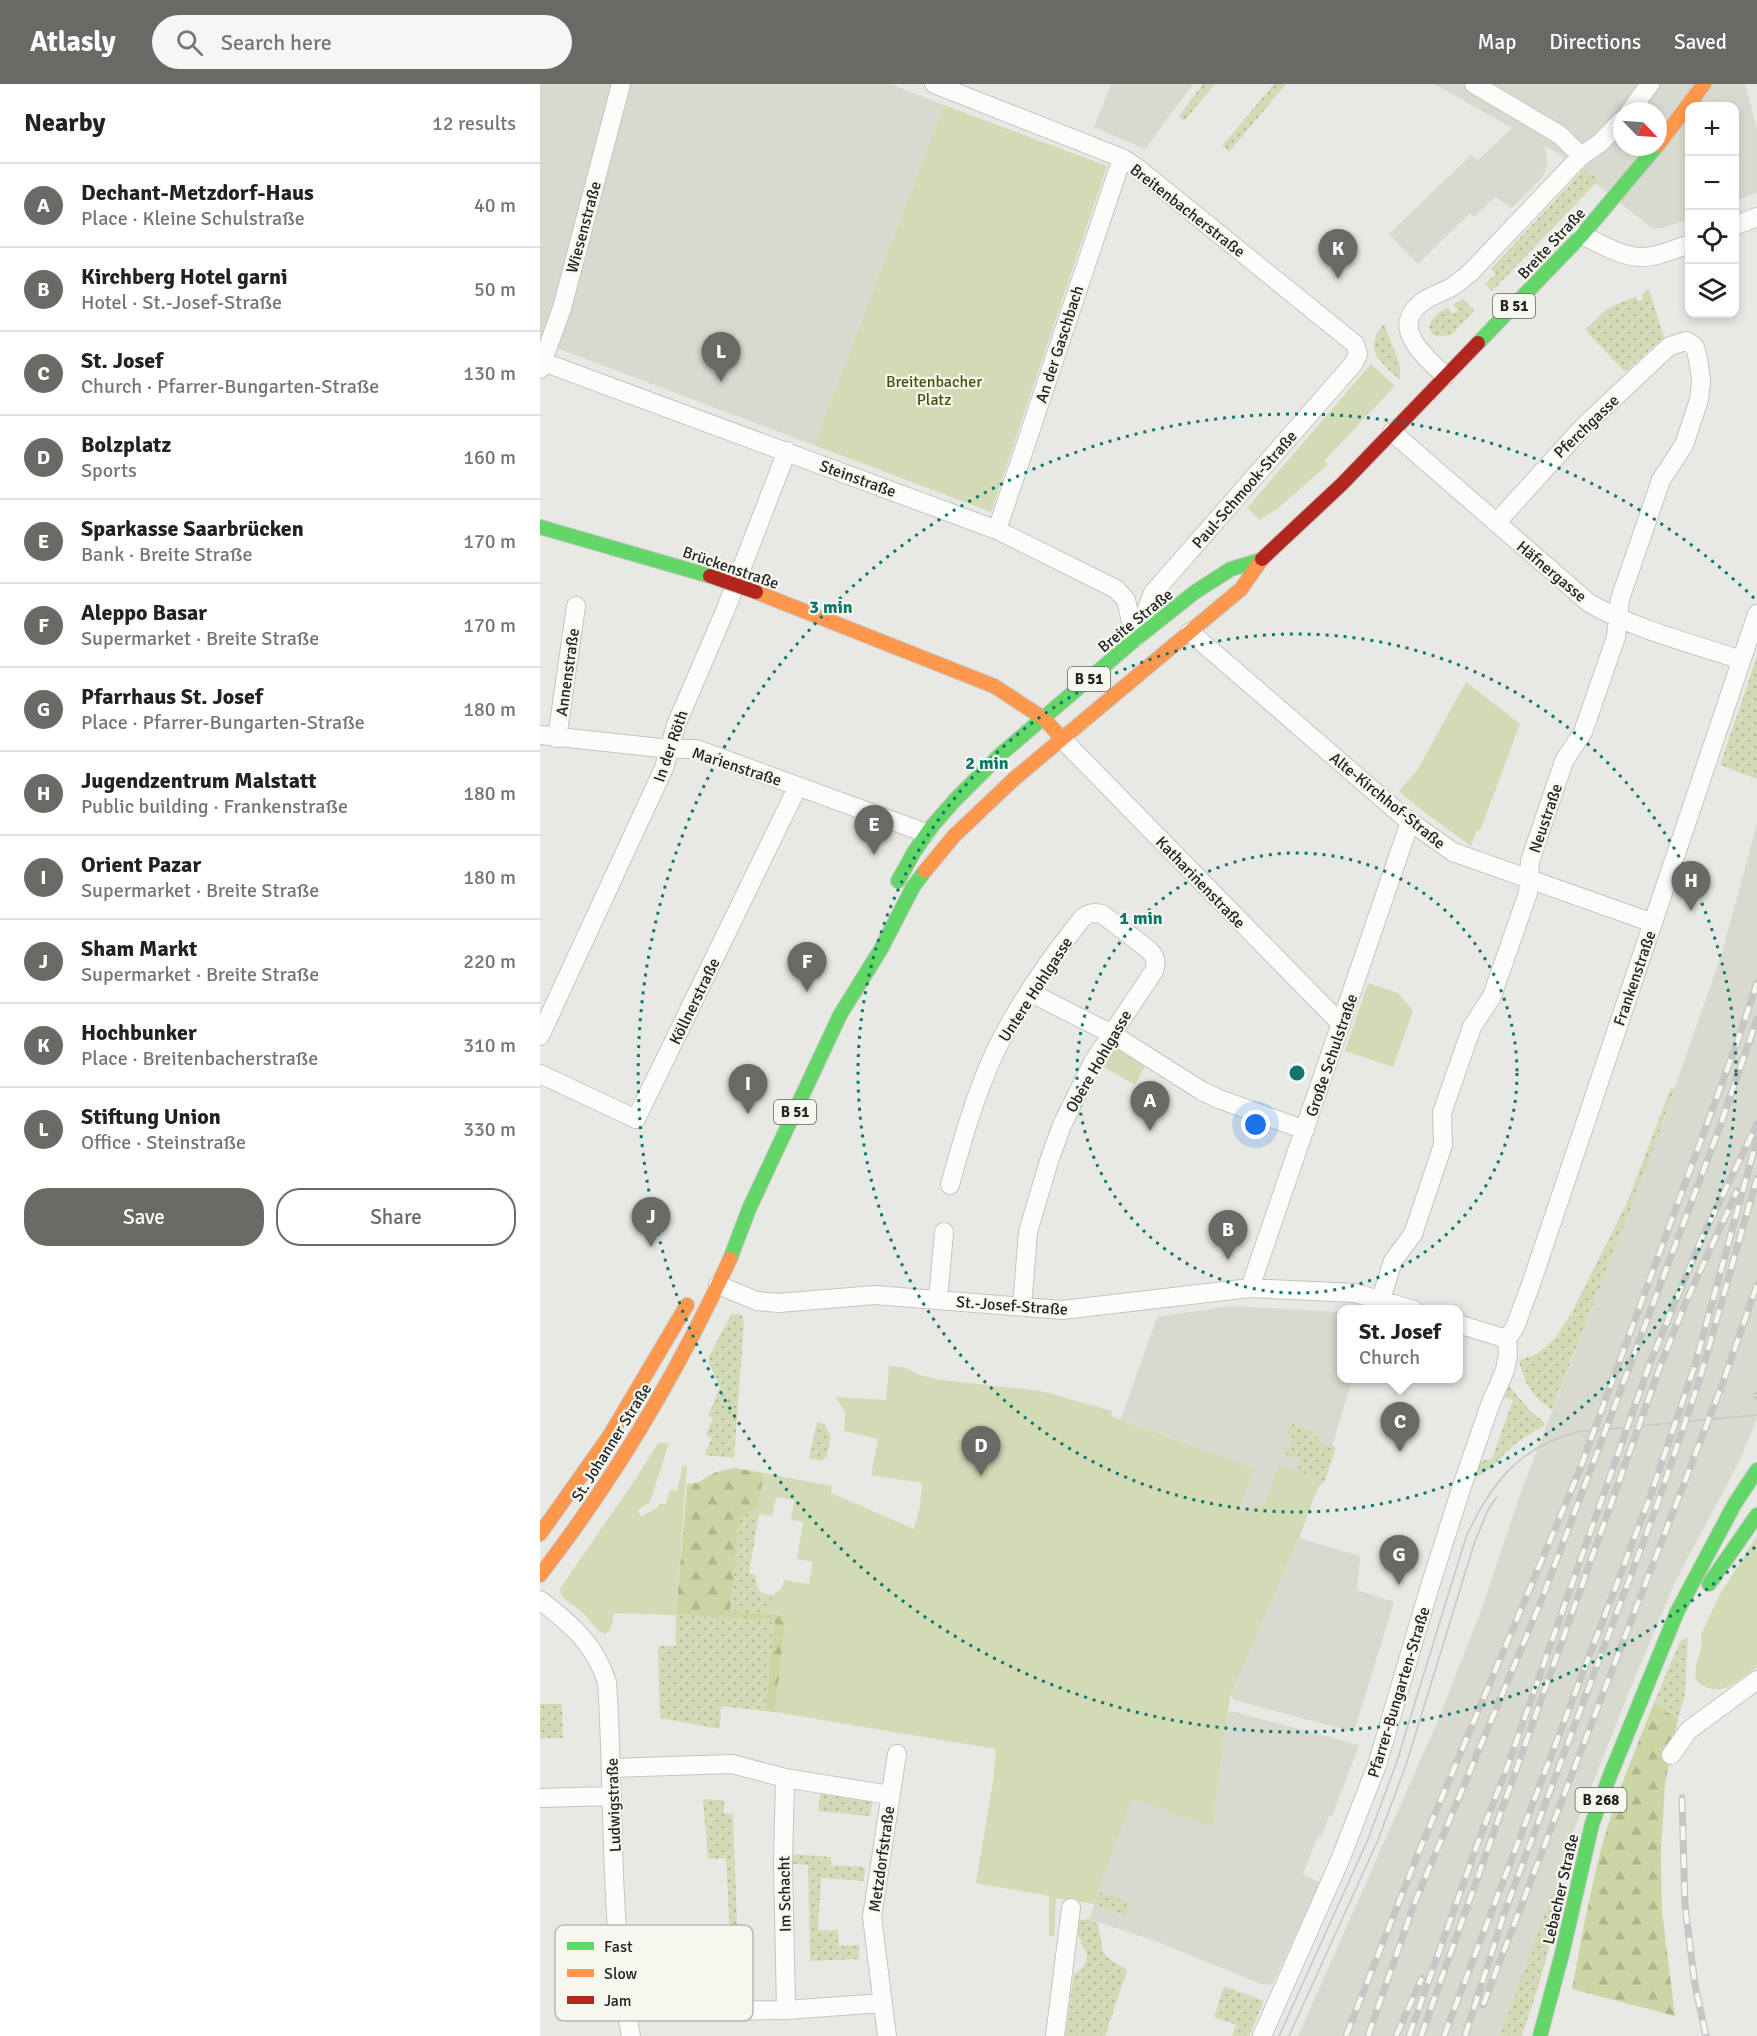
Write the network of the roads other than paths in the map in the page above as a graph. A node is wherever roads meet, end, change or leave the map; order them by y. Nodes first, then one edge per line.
1 (621, 84) edge
2 (933, 84) edge
3 (1474, 84) edge
4 (1650, 84) edge
5 (1704, 84) edge
6 (1637, 102) edge
7 (1613, 129) edge
8 (1667, 133) edge
9 (1581, 156) junction
10 (1649, 156) edge
11 (1122, 158) junction
12 (1757, 217) edge
13 (1739, 224) edge
14 (1582, 235) junction
15 (1685, 245) edge
16 (1686, 341) joint
17 (1354, 344) joint
18 (542, 365) edge
19 (1445, 376) junction
20 (1392, 432) junction
21 (787, 452) junction
22 (1496, 523) junction
23 (540, 527) edge
24 (997, 530) junction
25 (1261, 560) junction
26 (576, 606) dead end
27 (1757, 614) edge
28 (1617, 617) junction
29 (1190, 632) junction
30 (1135, 639) junction
31 (1741, 660) junction
32 (1043, 718) junction
33 (548, 736) edge
34 (1062, 739) junction
35 (670, 749) junction
36 (798, 786) junction
37 (1410, 822) junction
38 (926, 832) junction
39 (1529, 879) junction
40 (894, 891) dead end
41 (1102, 914) joint
42 (879, 923) dead end
43 (1653, 923) junction
44 (1029, 992) junction
45 (840, 1015) junction
46 (1341, 1024) junction
47 (1112, 1034) junction
48 (540, 1036) edge
49 (540, 1074) edge
50 (1305, 1130) junction
51 (950, 1185) dead end
52 (749, 1209) junction
53 (944, 1232) dead end
54 (720, 1248) dead end
55 (711, 1281) junction
56 (1250, 1288) junction
57 (693, 1295) dead end
58 (1381, 1299) junction
59 (938, 1300) junction
60 (1399, 1305) edge
61 (1022, 1307) junction
62 (700, 1322) joint
63 (1463, 1326) edge
64 (1507, 1339) junction
65 (1757, 1470) edge
66 (1757, 1499) edge
67 (1757, 1515) edge
68 (540, 1534) edge
69 (1727, 1559) junction
70 (540, 1575) edge
71 (540, 1600) edge
72 (1660, 1652) junction
73 (1757, 1680) edge
74 (897, 1754) dead end
75 (1671, 1755) dead end
76 (611, 1768) junction
77 (785, 1778) junction
78 (890, 1795) junction
79 (612, 1796) junction
80 (540, 1798) edge
81 (1071, 1908) dead end
82 (618, 1925) edge
83 (882, 2003) junction
84 (753, 2010) edge
85 (786, 2010) junction
86 (628, 2021) edge
87 (631, 2036) edge
88 (887, 2036) edge
89 (1055, 2036) edge
90 (1262, 2036) edge
91 (1540, 2036) edge

1 - 18 street, Wiesenstraße
2 - 11 street, Breitenbacherstraße
3 - 9 street
4 - 6 street
5 - 8 main road, Breite Straße / B 51
7 - 9 street
9 - 19 street
10 - 14 main road, Breite Straße / B 51
11 - 17 street, Breitenbacherstraße
11 - 24 street, An der Gaschbach
12 - 13 street
14 - 15 street
14 - 19 main road, Breite Straße / B 51
16 - 22 street, Pferchgasse
16 - 28 street, Neustraße
17 - 30 street, Paul-Schmook-Straße
18 - 21 street, Steinstraße
19 - 20 main road, Breite Straße
20 - 22 street, Häfnergasse
20 - 25 main road, Breite Straße
21 - 24 street, Steinstraße
21 - 35 street, In der Röth
22 - 28 street, Häfnergasse
23 - 32 main road, Brückenstraße, bridge
24 - 30 street, Steinstraße
25 - 29 main road, Breite Straße / B 51
25 - 30 main road, Breite Straße / B 51
26 - 33 street, Annenstraße
27 - 31 street, Frankenstraße
28 - 31 street, Häfnergasse
28 - 39 street, Neustraße
29 - 34 main road, Breite Straße / B 51
29 - 37 street, Alte-Kirchhof-Straße
30 - 32 main road, Breite Straße / B 51
31 - 43 street, Frankenstraße
32 - 34 main road, Brückenstraße
32 - 38 main road, Breite Straße / B 51
33 - 35 street, Marienstraße
34 - 45 main road, Breite Straße / B 51
34 - 46 street, Katharinenstraße
35 - 36 street, Marienstraße
35 - 48 street, In der Röth
36 - 38 street, Marienstraße
36 - 49 street, Köllnerstraße
37 - 39 street, Alte-Kirchhof-Straße
37 - 46 street, Große Schulstraße
38 - 40 main road, Breite Straße / B 51
39 - 43 street, Alte-Kirchhof-Straße
39 - 58 street, Neustraße
41 - 44 street, Untere Hohlgasse
41 - 47 street, Obere Hohlgasse
42 - 45 main road, Breite Straße / B 51
43 - 64 street, Frankenstraße
44 - 47 street
44 - 51 street, Untere Hohlgasse
45 - 52 main road, Breite Straße / B 51
46 - 50 street, Große Schulstraße
47 - 50 street
47 - 61 street, Obere Hohlgasse
50 - 56 street, Große Schulstraße
52 - 54 main road, Breite Straße / B 51
52 - 55 main road, Breite Straße / B 51
53 - 59 street
55 - 59 street, St.-Josef-Straße
55 - 62 main road, Breite Straße / B 51
56 - 58 street, St.-Josef-Straße
56 - 61 street, St.-Josef-Straße
57 - 68 main road, St. Johanner Straße
58 - 60 street, St.-Josef-Straße
59 - 61 street, St.-Josef-Straße
62 - 70 main road, St. Johanner Straße / B 51
63 - 64 street
64 - 90 street, Pfarrer-Bungarten-Straße
65 - 72 main road, Lebacher Straße / B 268
66 - 69 main road, B 268
67 - 69 main road, Lebacher Straße / B 268
69 - 72 main road, Lebacher Straße / B 268
71 - 76 street, Ludwigstraße
72 - 91 main road, Lebacher Straße / B 268
73 - 75 street
74 - 78 street, Metzdorfstraße
76 - 77 street
76 - 79 street, Ludwigstraße
77 - 78 street
77 - 85 street, Im Schacht
78 - 83 street, Metzdorfstraße
79 - 80 street
79 - 82 street, Ludwigstraße
81 - 89 street
83 - 85 street
83 - 88 street, Metzdorfstraße
84 - 85 street
86 - 87 street, Ludwigstraße

